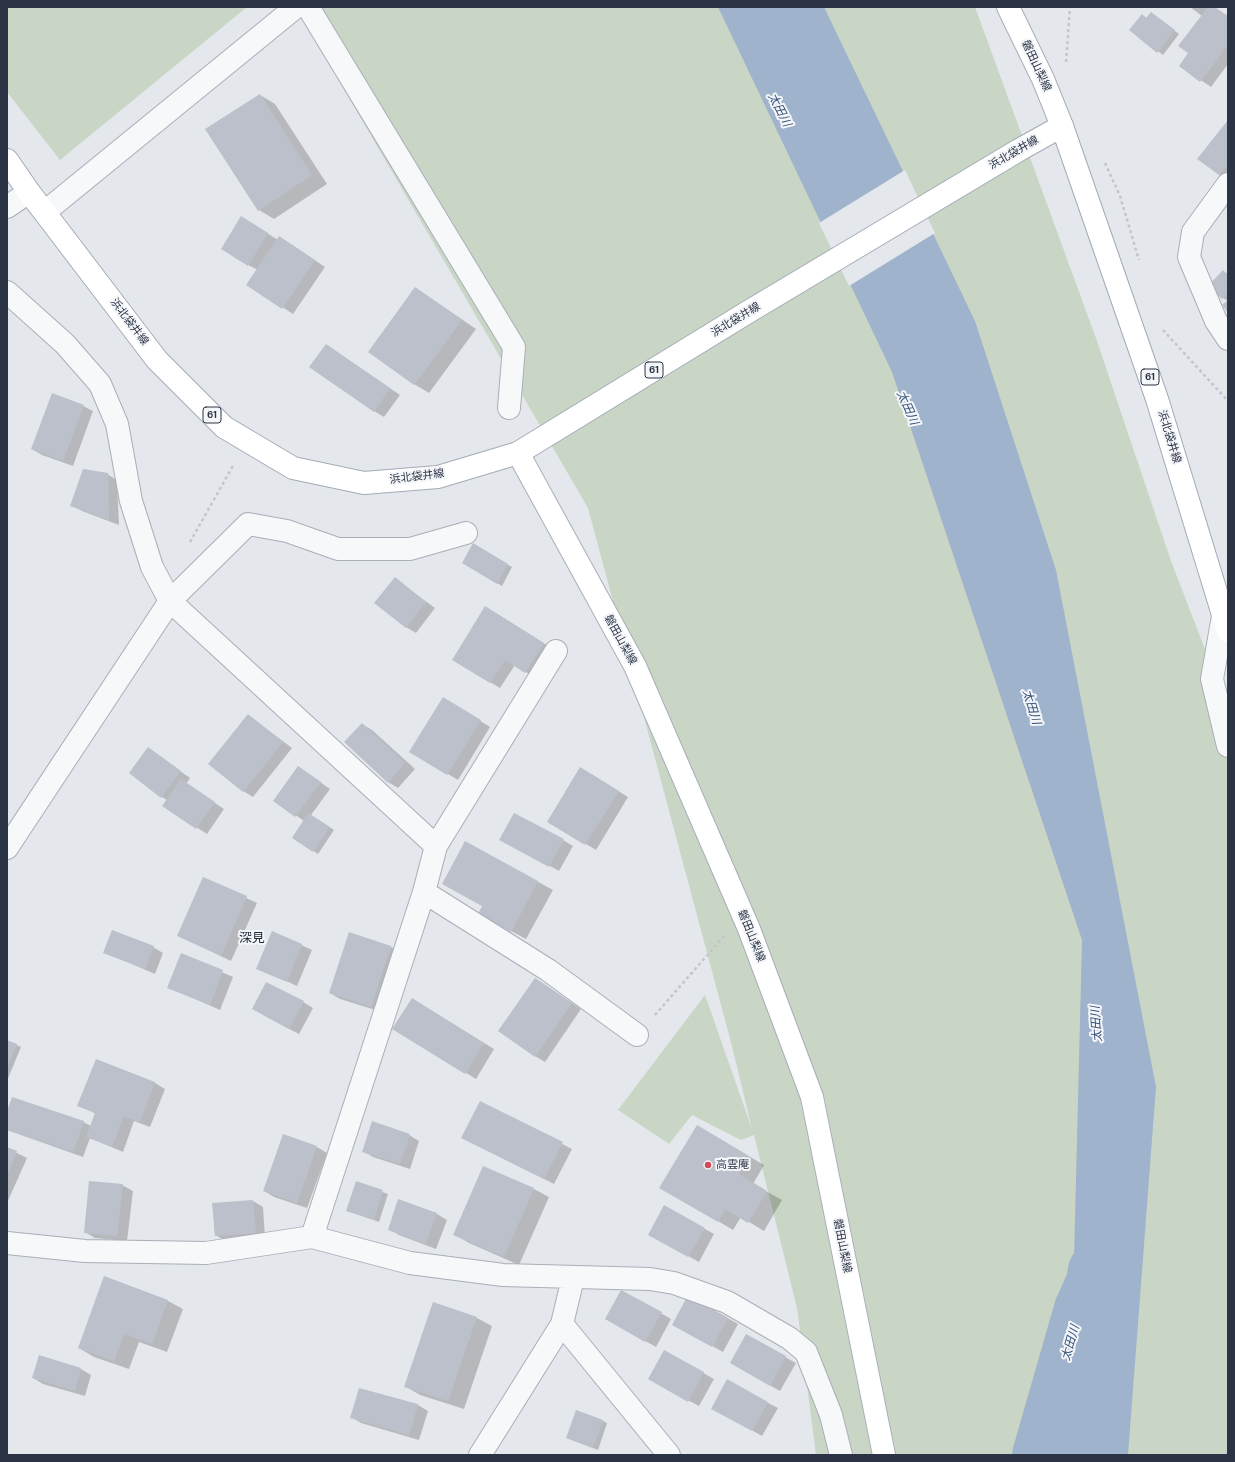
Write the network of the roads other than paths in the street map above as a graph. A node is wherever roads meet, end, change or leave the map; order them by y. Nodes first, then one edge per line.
1 (296, 7) edge
2 (308, 7) edge
3 (1008, 7) edge
4 (1062, 126) junction
5 (7, 160) edge
6 (1228, 184) edge
7 (29, 192) junction
8 (7, 206) edge
9 (46, 212) junction
10 (7, 292) edge
11 (1228, 339) edge
12 (509, 408) dead end
13 (518, 453) junction
14 (466, 533) dead end
15 (170, 601) junction
16 (1225, 623) edge
17 (556, 651) dead end
18 (1228, 746) edge
19 (436, 846) junction
20 (7, 848) edge
21 (424, 892) junction
22 (637, 1035) road end
23 (312, 1237) junction
24 (7, 1243) edge
25 (573, 1278) junction
26 (562, 1324) junction
27 (480, 1455) edge
28 (669, 1455) edge
29 (841, 1455) edge
30 (884, 1455) edge

1 - 9 street
2 - 12 street
3 - 4 main road, 磐田山梨線
4 - 13 main road, 浜北袋井線 / 61
4 - 16 main road, 浜北袋井線 / 61
5 - 7 main road, 浜北袋井線 / 61
6 - 11 street
7 - 8 street
7 - 9 main road, 浜北袋井線 / 61
9 - 13 main road, 浜北袋井線 / 61
10 - 15 street
13 - 30 main road, 磐田山梨線
14 - 15 street
15 - 19 street
15 - 20 street
16 - 18 street
17 - 19 street
19 - 21 street
21 - 22 street
21 - 23 street
23 - 24 street
23 - 25 street
25 - 26 street
25 - 29 street
26 - 27 street
26 - 28 street

